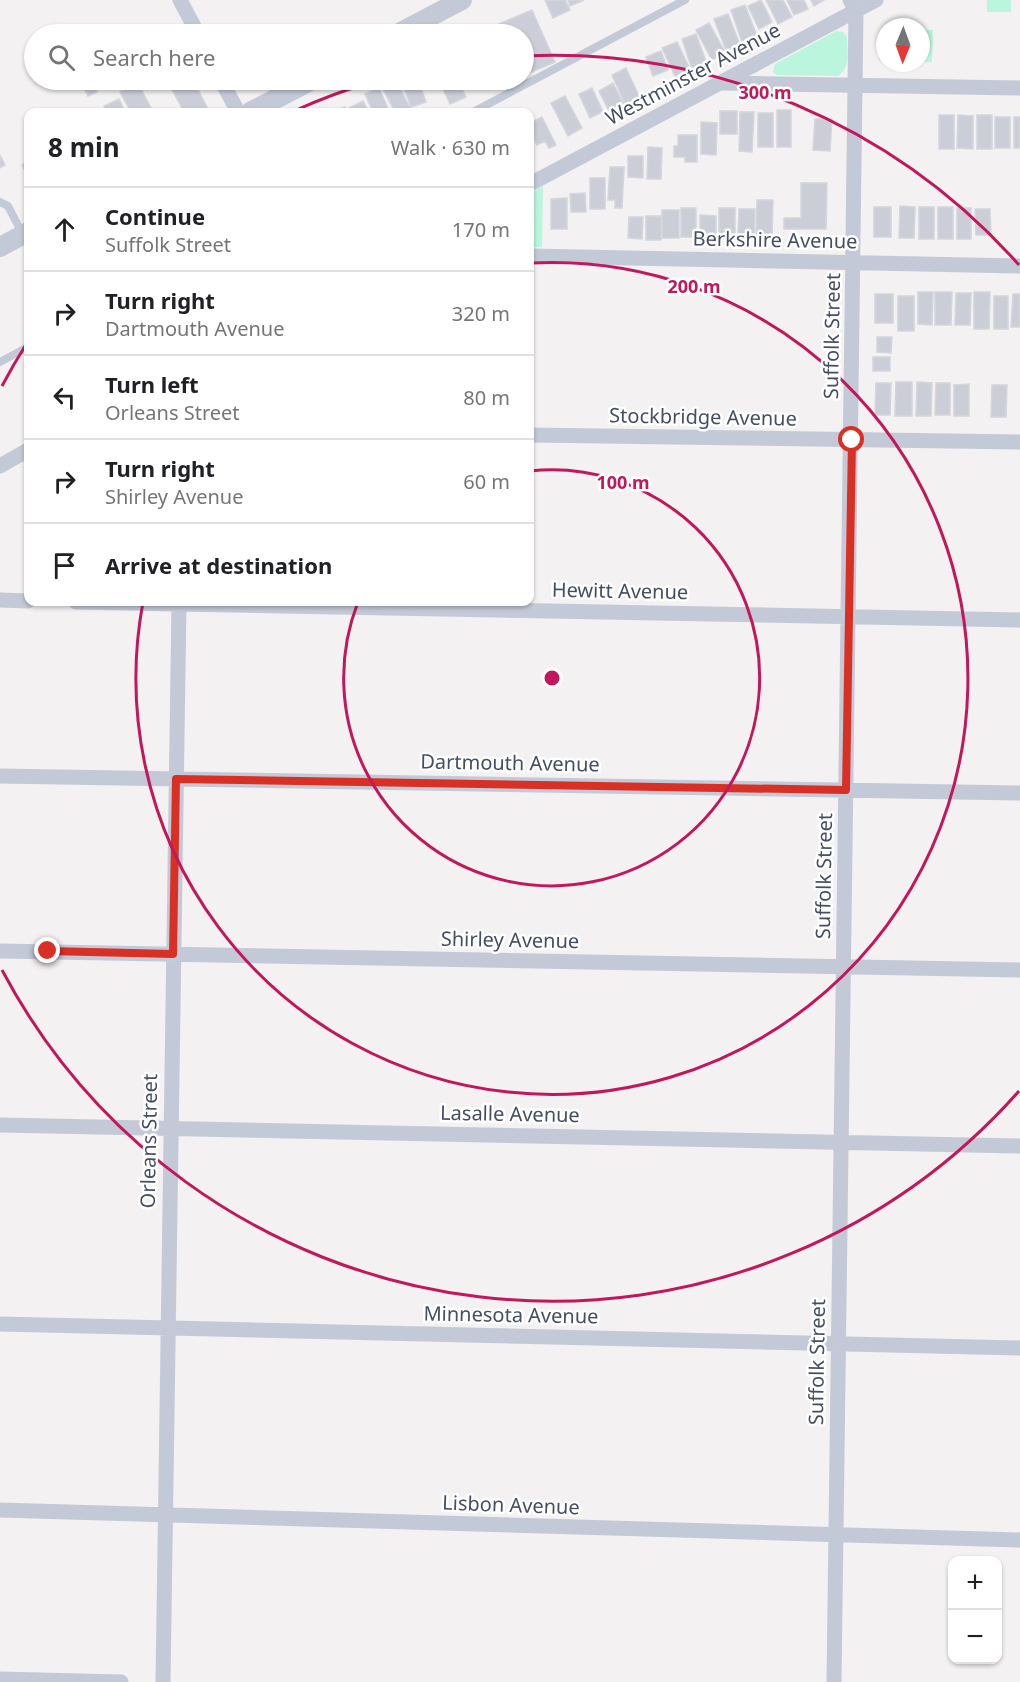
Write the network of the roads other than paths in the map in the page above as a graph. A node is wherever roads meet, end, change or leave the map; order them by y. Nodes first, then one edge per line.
1 (180, 0) edge
2 (462, 0) edge
3 (685, 0) edge
4 (876, 0) edge
5 (853, 5) edge
6 (193, 24) edge
7 (416, 24) edge
8 (534, 80) edge
9 (720, 83) junction
10 (855, 85) junction
11 (1020, 88) edge
12 (226, 90) edge
13 (293, 90) edge
14 (515, 90) edge
15 (236, 108) edge
16 (258, 108) edge
17 (481, 108) edge
18 (534, 182) edge
19 (0, 202) edge
20 (24, 230) edge
21 (24, 234) edge
22 (0, 247) edge
23 (534, 256) edge
24 (854, 262) junction
25 (1020, 266) edge
26 (24, 349) edge
27 (0, 362) edge
28 (534, 435) edge
29 (852, 440) junction
30 (1020, 442) edge
31 (24, 452) edge
32 (0, 466) edge
33 (0, 600) edge
34 (24, 601) edge
35 (179, 606) edge
36 (357, 606) edge
37 (848, 617) junction
38 (1020, 620) edge
39 (0, 776) edge
40 (176, 779) junction
41 (846, 790) junction
42 (1020, 793) edge
43 (0, 951) edge
44 (173, 954) junction
45 (843, 967) junction
46 (1020, 970) edge
47 (0, 1125) edge
48 (170, 1128) junction
49 (841, 1142) junction
50 (1020, 1146) edge
51 (0, 1324) edge
52 (168, 1327) junction
53 (838, 1344) junction
54 (1020, 1348) edge
55 (0, 1510) edge
56 (166, 1515) junction
57 (835, 1535) junction
58 (1020, 1540) edge
59 (0, 1679) edge
60 (121, 1682) edge
61 (164, 1682) edge
62 (834, 1682) edge

1 - 6 street
2 - 7 street
3 - 8 lane
4 - 5 street, Westminster Avenue
5 - 9 street, Westminster Avenue
5 - 10 street, Suffolk Street
9 - 10 street
9 - 18 street, Westminster Avenue
10 - 11 street
10 - 24 street, Suffolk Street
12 - 15 street
13 - 16 street
14 - 17 lane
19 - 20 lane
21 - 22 street
23 - 24 street, Berkshire Avenue
24 - 25 street, Berkshire Avenue
24 - 29 street, Suffolk Street
26 - 27 lane
28 - 29 street, Stockbridge Avenue
29 - 30 street, Stockbridge Avenue
29 - 37 street, Suffolk Street
31 - 32 street
33 - 34 street
35 - 40 street, Orleans Street
36 - 37 street, Hewitt Avenue
37 - 38 street, Hewitt Avenue
37 - 41 street, Suffolk Street
39 - 40 street, Dartmouth Avenue
40 - 41 street, Dartmouth Avenue
40 - 44 street, Orleans Street
41 - 42 street, Dartmouth Avenue
41 - 45 street, Suffolk Street
43 - 44 street, Shirley Avenue
44 - 45 street, Shirley Avenue
44 - 48 street, Orleans Street
45 - 46 street, Shirley Avenue
45 - 49 street, Suffolk Street
47 - 48 street, Lasalle Avenue
48 - 49 street, Lasalle Avenue
48 - 52 street, Orleans Street
49 - 50 street, Lasalle Avenue
49 - 53 street, Suffolk Street
51 - 52 street, Minnesota Avenue
52 - 53 street, Minnesota Avenue
52 - 56 street, Orleans Street
53 - 54 street, Minnesota Avenue
53 - 57 street, Suffolk Street
55 - 56 street, Lisbon Avenue
56 - 57 street, Lisbon Avenue
56 - 61 street, Orleans Street
57 - 58 street, Lisbon Avenue
57 - 62 street, Suffolk Street
59 - 60 street

